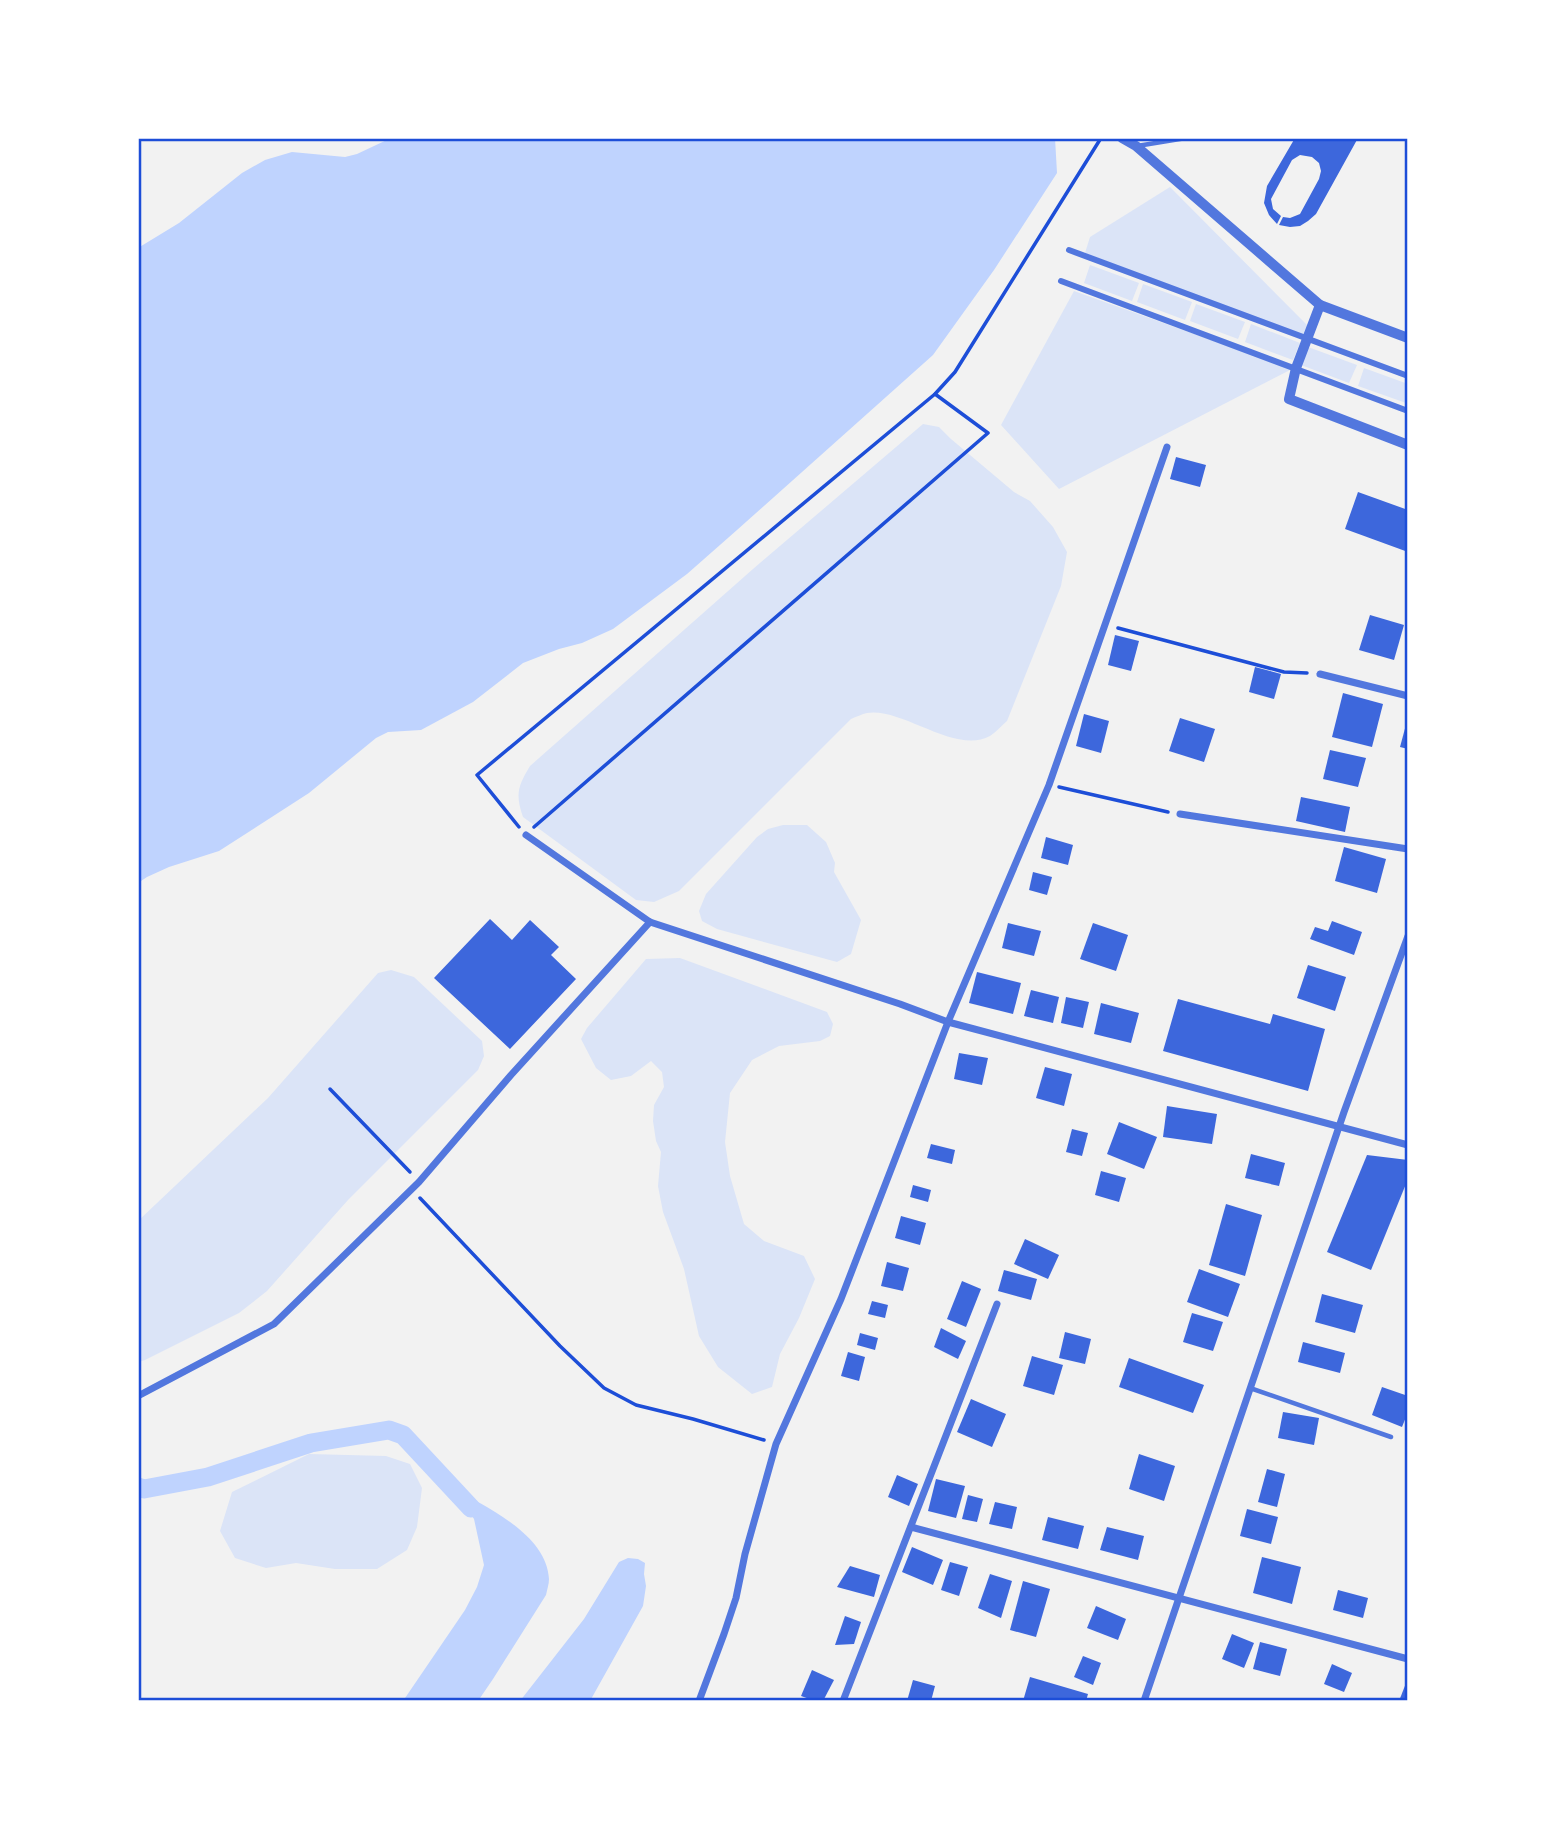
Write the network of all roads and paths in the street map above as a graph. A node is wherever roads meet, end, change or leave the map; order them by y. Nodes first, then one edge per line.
1 (1101, 138) edge
2 (1122, 138) edge
3 (1186, 138) edge
4 (1136, 146) junction
5 (1069, 250) dead end
6 (1061, 281) dead end
7 (1320, 305) junction
8 (1408, 338) edge
9 (1307, 339) junction
10 (1296, 368) junction
11 (1408, 376) edge
12 (935, 394) junction
13 (1408, 411) edge
14 (1408, 445) edge
15 (1167, 447) dead end
16 (1106, 625) junction
17 (1320, 674) joint
18 (1408, 696) edge
19 (1049, 785) junction
20 (1180, 814) joint
21 (526, 835) junction
22 (1408, 849) edge
23 (650, 922) junction
24 (1408, 936) edge
25 (948, 1022) junction
26 (330, 1089) dead end
27 (1340, 1128) junction
28 (1408, 1145) edge
29 (419, 1182) junction
30 (411, 1189) junction
31 (997, 1304) dead end
32 (1250, 1388) junction
33 (138, 1396) edge
34 (1391, 1437) dead end
35 (776, 1444) junction
36 (911, 1527) junction
37 (1180, 1598) junction
38 (1408, 1659) edge
39 (699, 1701) edge
40 (842, 1701) edge
41 (1144, 1701) edge

1 - 12 path
2 - 4 street
3 - 4 lane
4 - 7 street
5 - 9 street
6 - 10 street
7 - 8 street
7 - 9 street
9 - 10 street
9 - 11 street
10 - 13 street
10 - 14 street
12 - 21 path
12 - 21 path
15 - 16 street
16 - 17 path
16 - 19 street
17 - 18 street
19 - 20 path
19 - 25 street
20 - 22 street
21 - 23 street
23 - 25 street
23 - 29 street
24 - 27 street
25 - 27 street
25 - 35 street
26 - 29 path
27 - 28 street
27 - 32 street
29 - 30 street
30 - 33 street
30 - 35 path
31 - 36 street
32 - 34 lane
32 - 37 street
35 - 39 street
36 - 37 street
36 - 40 street
37 - 38 street
37 - 41 street

